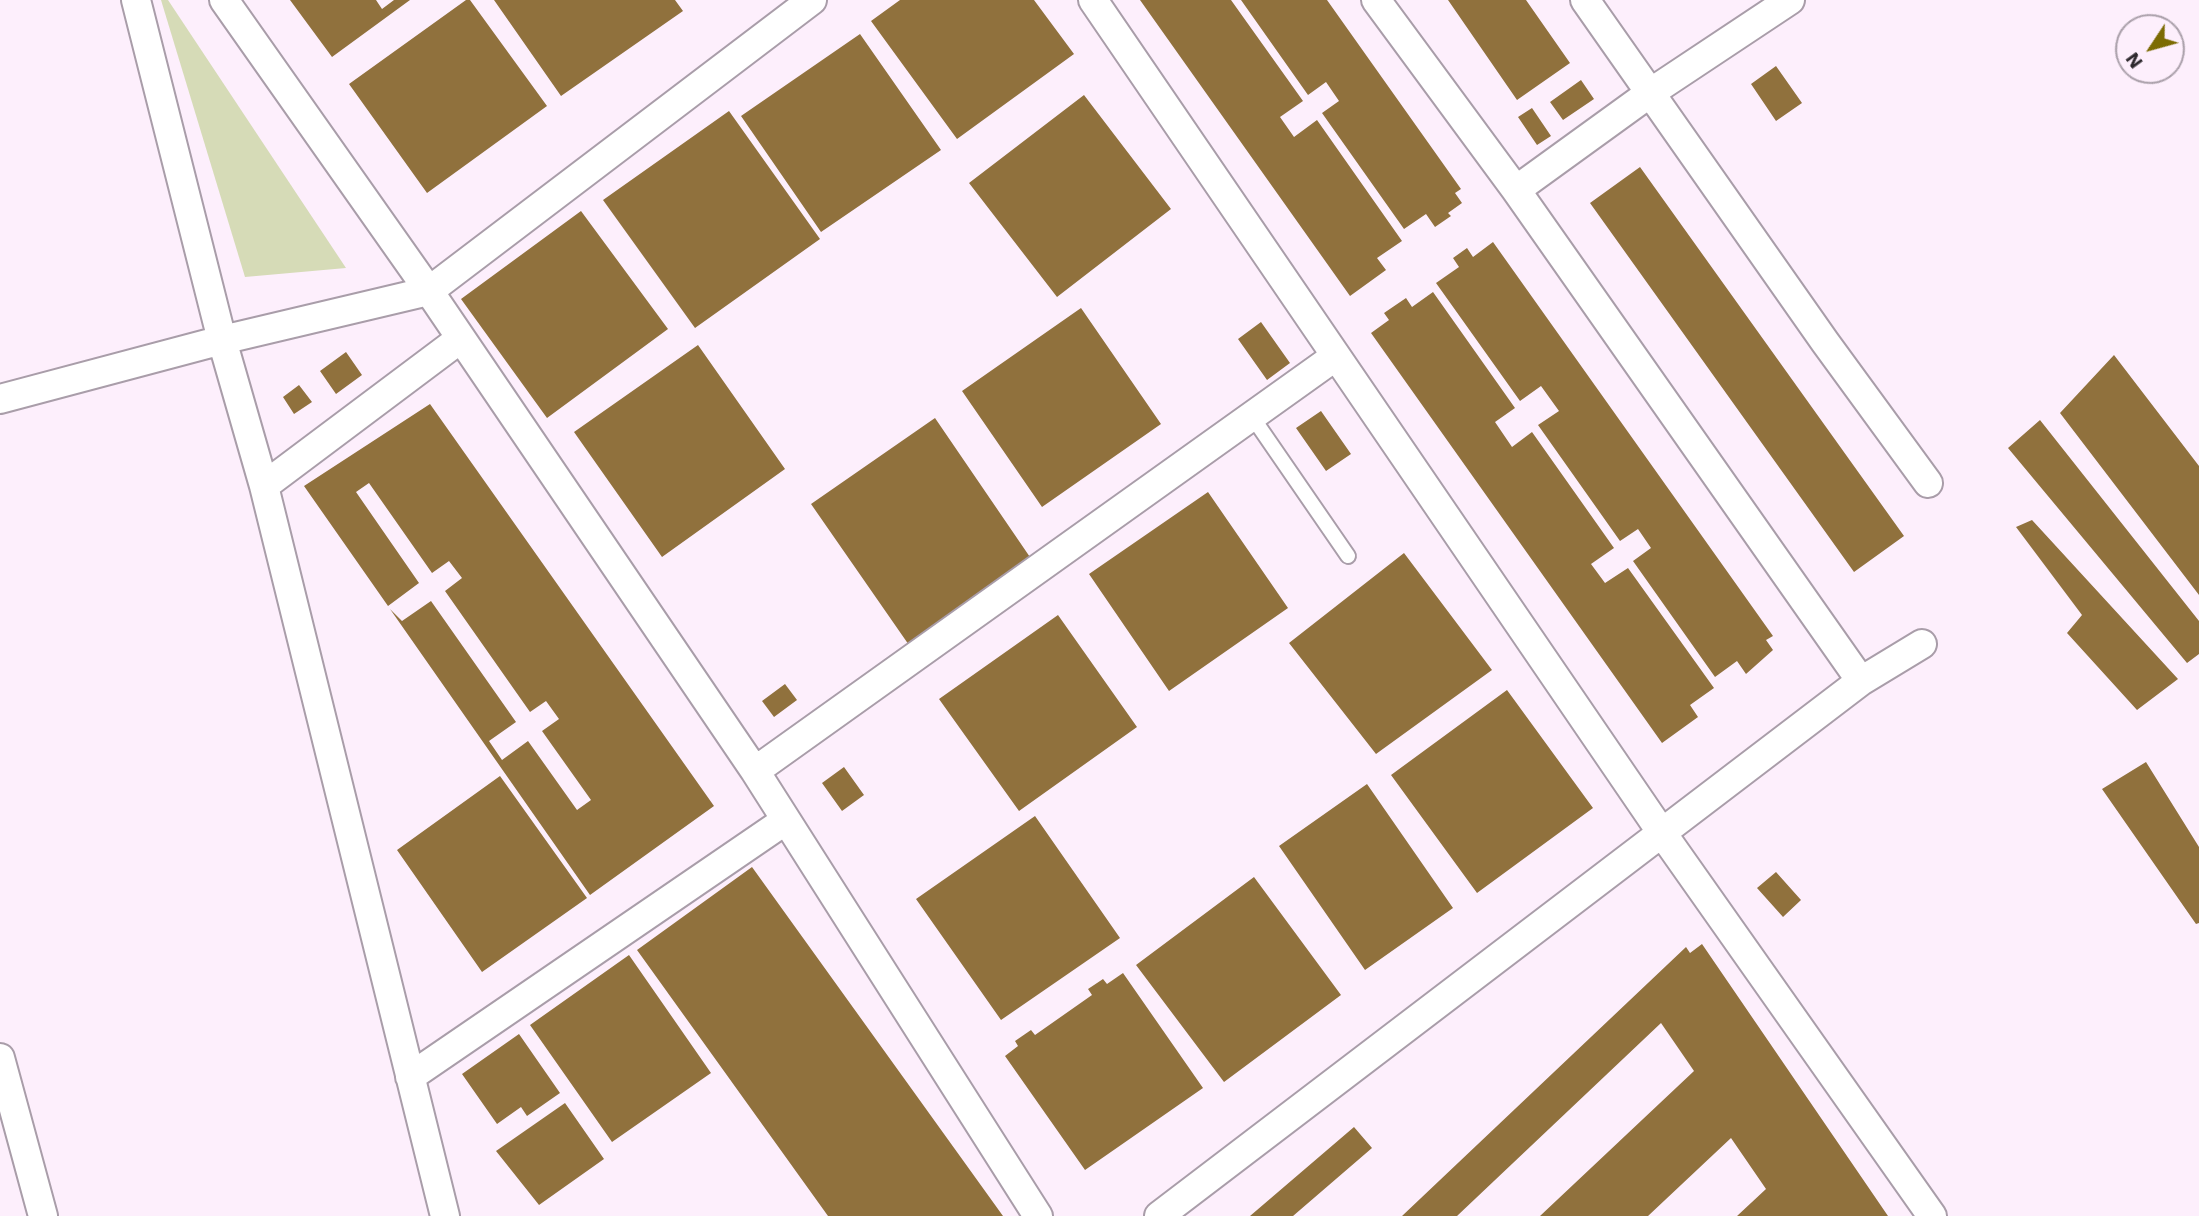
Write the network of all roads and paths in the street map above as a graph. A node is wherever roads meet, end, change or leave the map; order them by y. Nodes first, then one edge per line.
1 (136, 0) edge
2 (224, 0) edge
3 (813, 0) edge
4 (1093, 0) edge
5 (1376, 0) edge
6 (1585, 0) edge
7 (1790, 0) edge
8 (1650, 93) junction
9 (1517, 190) junction
10 (429, 291) junction
11 (460, 339) junction
12 (222, 340) junction
13 (1336, 356) junction
14 (0, 399) edge
15 (1251, 415) junction
16 (1928, 483) dead end
17 (264, 486) junction
18 (1348, 556) dead end
19 (1922, 644) dead end
20 (1861, 681) junction
21 (755, 771) junction
22 (786, 820) junction
23 (1662, 833) junction
24 (0, 1058) edge
25 (410, 1077) junction
26 (43, 1216) edge
27 (445, 1216) edge
28 (1038, 1216) edge
29 (1159, 1216) edge
30 (1931, 1216) edge

1 - 12 street
2 - 10 street
3 - 10 street
4 - 13 street
5 - 9 street
6 - 8 street
7 - 8 street
8 - 9 street
8 - 16 street
9 - 20 street
10 - 11 street
10 - 12 street
11 - 17 street
11 - 21 street
12 - 14 street
12 - 17 street
13 - 15 street
13 - 23 street
15 - 18 lane
15 - 21 street
17 - 25 street
19 - 20 street
20 - 23 street
21 - 22 street
22 - 25 street
22 - 28 street
23 - 29 street
23 - 30 street
24 - 26 street
25 - 27 street

